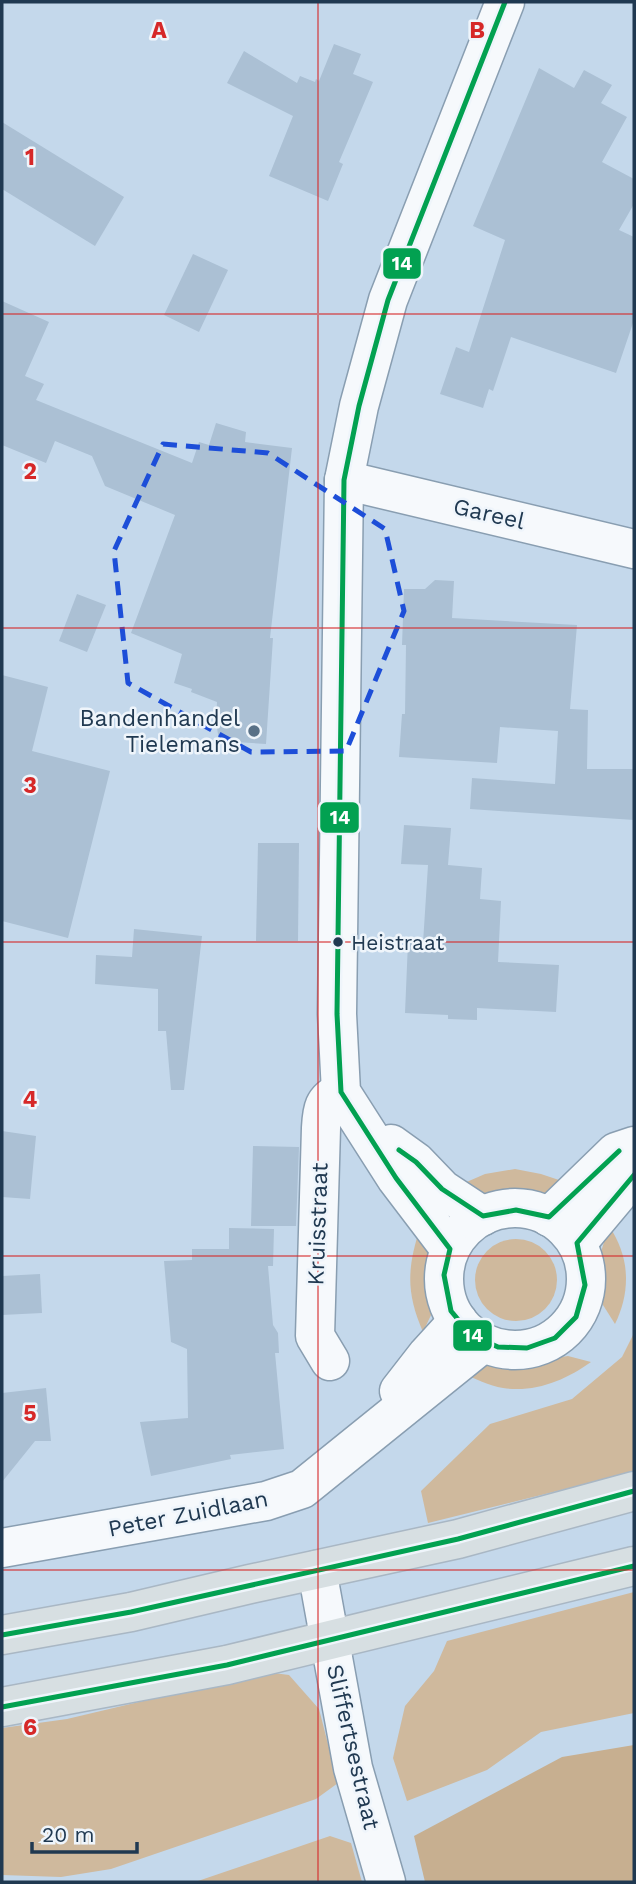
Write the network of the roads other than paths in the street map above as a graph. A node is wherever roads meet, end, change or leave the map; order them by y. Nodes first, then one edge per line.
1 (505, 2) edge
2 (344, 480) junction
3 (634, 549) edge
4 (341, 1092) junction
5 (364, 1125) junction
6 (634, 1146) edge
7 (634, 1175) edge
8 (483, 1216) junction
9 (549, 1217) junction
10 (577, 1243) junction
11 (450, 1249) junction
12 (470, 1332) junction
13 (330, 1361) dead end
14 (634, 1491) edge
15 (2, 1548) edge
16 (634, 1566) edge
17 (317, 1570) junction
18 (2, 1635) edge
19 (329, 1639) junction
20 (2, 1707) edge
21 (386, 1882) edge

1 - 2 street
2 - 3 street, Gareel
2 - 4 street
4 - 5 street
4 - 13 street, Kruisstraat
5 - 8 street
5 - 11 street
6 - 9 street
7 - 10 street
8 - 9 street
8 - 11 street
9 - 10 street
10 - 12 street
11 - 12 street
12 - 15 street, Peter Zuidlaan
14 - 17 main road
16 - 19 main road
17 - 18 main road
17 - 19 street, Sliffertsestraat
19 - 20 main road
19 - 21 street, Sliffertsestraat

